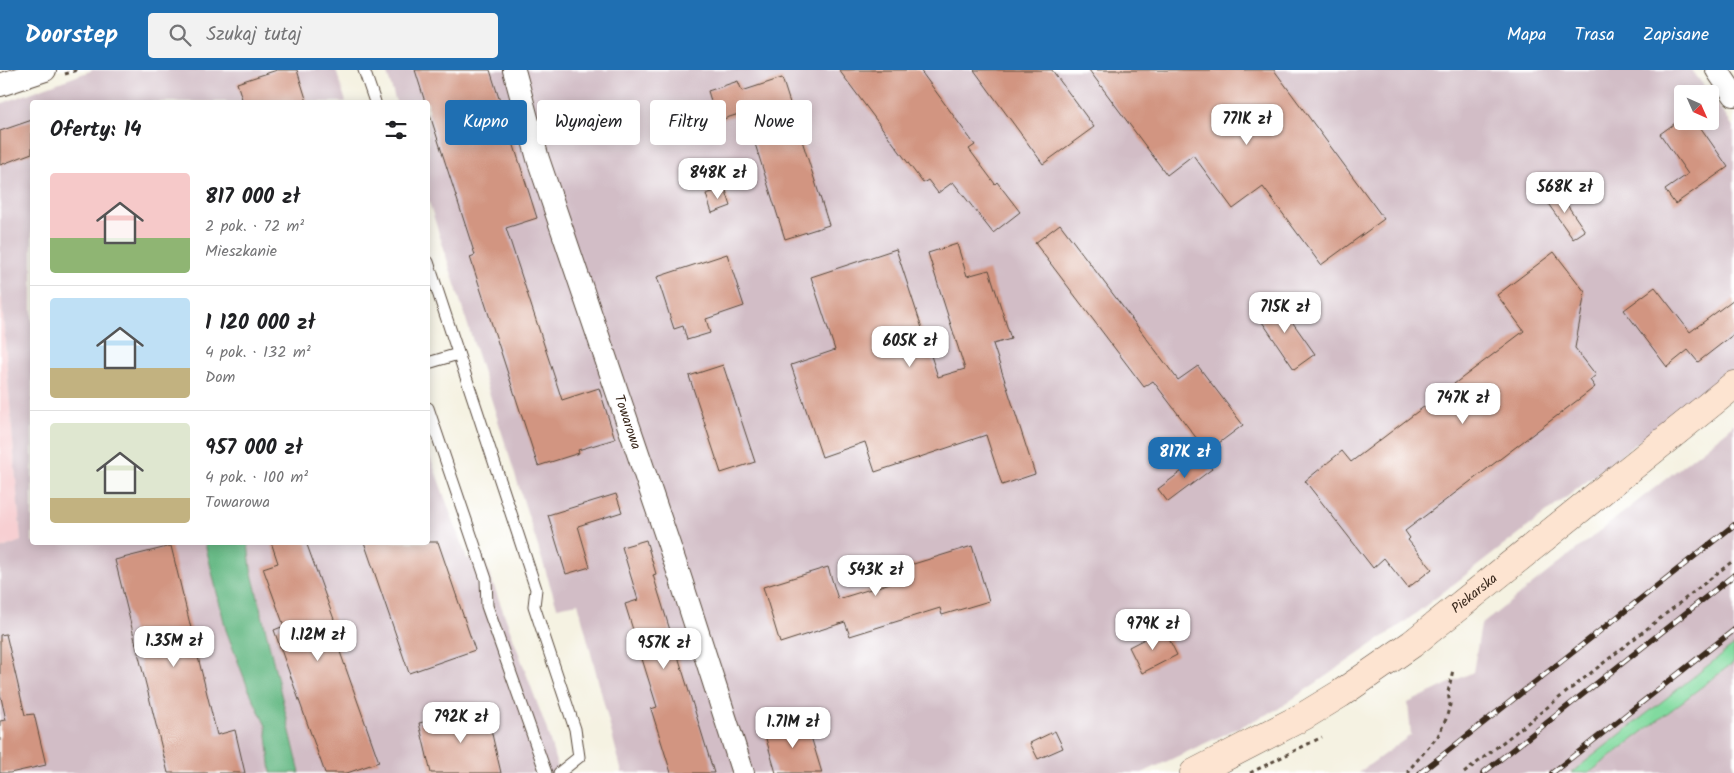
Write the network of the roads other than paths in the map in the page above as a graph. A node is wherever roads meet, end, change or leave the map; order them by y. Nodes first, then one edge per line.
1 (45, 70) edge
2 (364, 70) edge
3 (514, 70) edge
4 (1716, 70) edge
5 (0, 85) edge
6 (1734, 94) edge
7 (374, 100) edge
8 (430, 268) edge
9 (458, 354) junction
10 (430, 362) edge
11 (1734, 386) edge
12 (430, 414) edge
13 (546, 773) edge
14 (559, 773) edge
15 (743, 773) edge
16 (1194, 773) edge

1 - 5 street
2 - 7 lane
3 - 15 street, Towarowa
4 - 6 street
8 - 9 lane
9 - 10 lane
9 - 14 lane
11 - 16 street, Piekarska
12 - 13 lane

